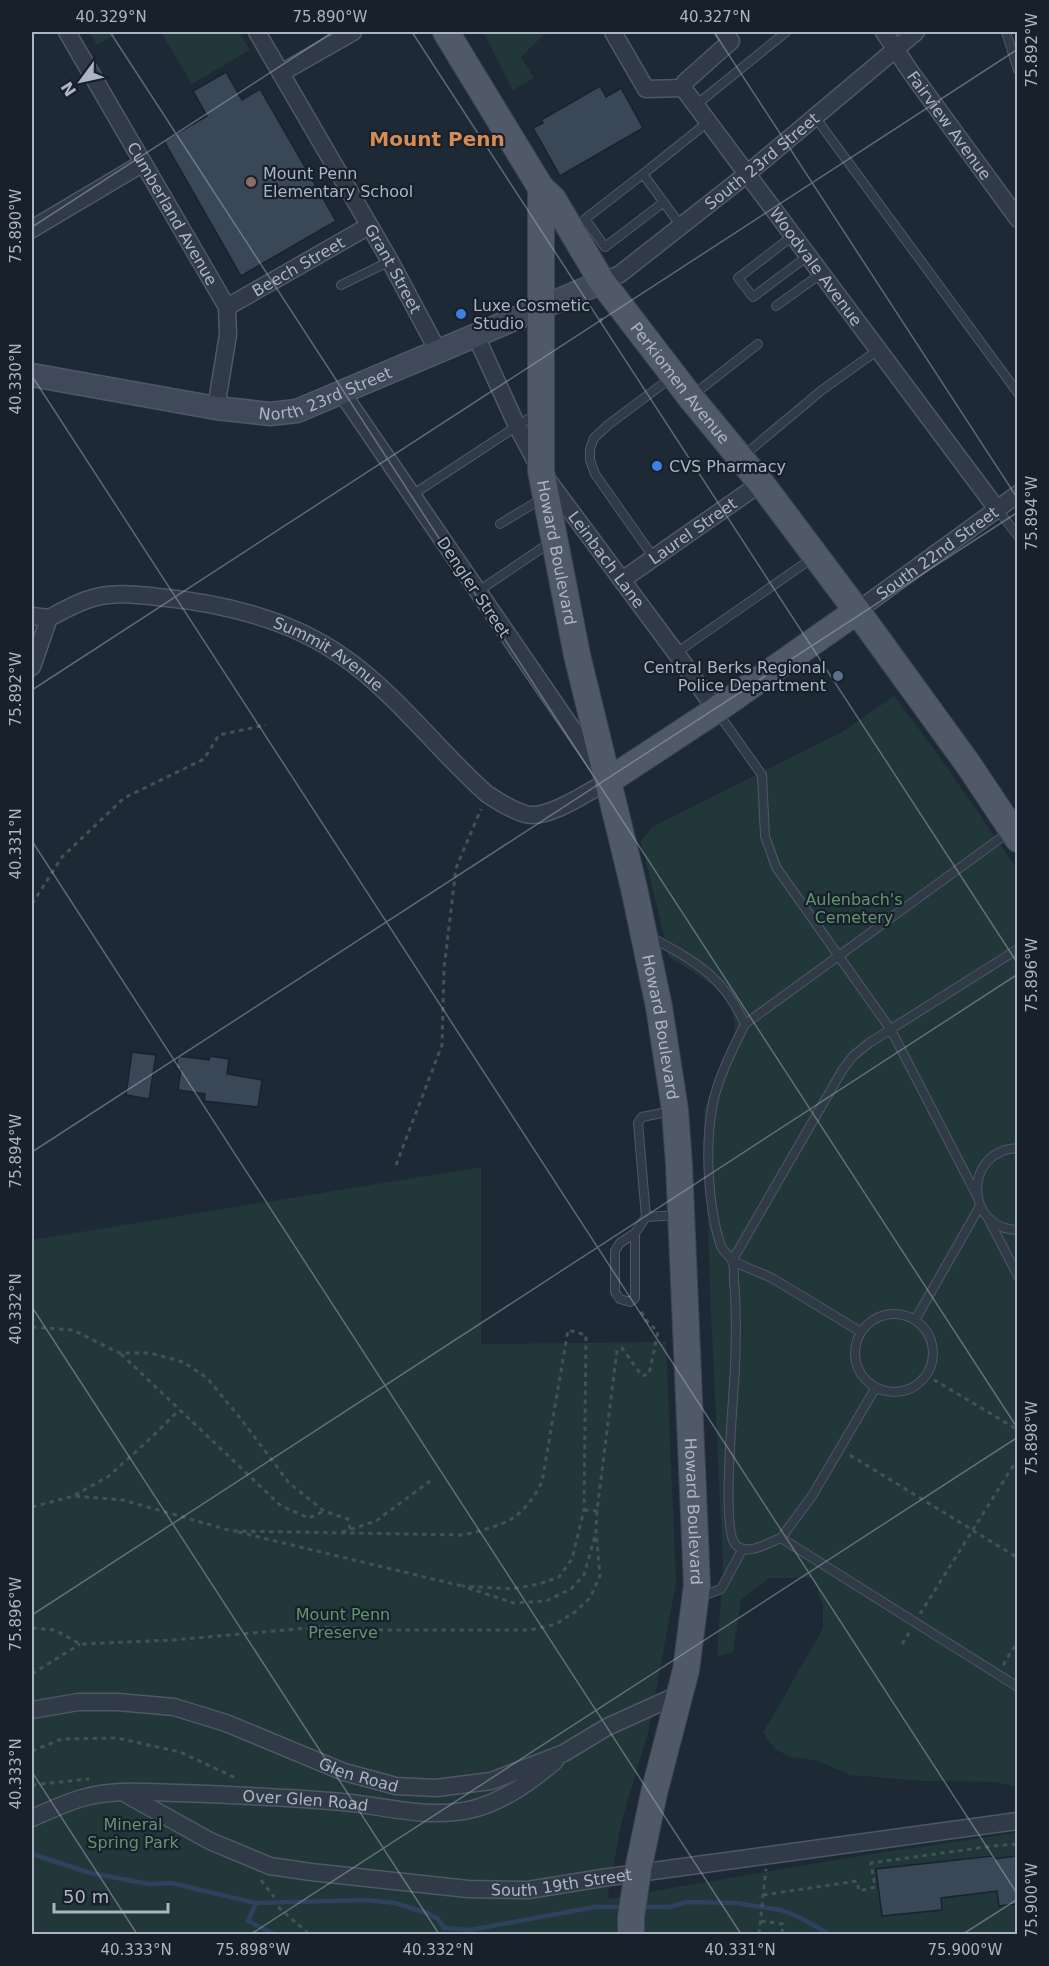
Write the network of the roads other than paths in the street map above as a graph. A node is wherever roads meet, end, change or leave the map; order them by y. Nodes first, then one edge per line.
1 (67, 32) edge
2 (257, 32) edge
3 (353, 32) edge
4 (446, 32) edge
5 (613, 32) edge
6 (724, 32) edge
7 (786, 32) edge
8 (885, 32) edge
9 (916, 32) edge
10 (1006, 32) edge
11 (896, 50) junction
12 (1017, 70) edge
13 (281, 73) junction
14 (683, 88) junction
15 (696, 105) junction
16 (815, 117) junction
17 (708, 122) junction
18 (143, 163) junction
19 (643, 174) junction
20 (747, 174) junction
21 (541, 188) junction
22 (664, 202) junction
23 (1017, 219) edge
24 (369, 226) junction
25 (681, 226) junction
26 (32, 229) edge
27 (794, 235) junction
28 (809, 255) junction
29 (390, 261) junction
30 (822, 273) junction
31 (602, 282) junction
32 (341, 285) dead end
33 (776, 306) dead end
34 (227, 307) junction
35 (540, 309) junction
36 (476, 336) junction
37 (758, 344) dead end
38 (878, 350) junction
39 (438, 351) junction
40 (32, 375) edge
41 (674, 376) junction
42 (342, 393) junction
43 (1017, 393) edge
44 (691, 398) junction
45 (216, 408) junction
46 (540, 411) junction
47 (517, 426) junction
48 (741, 458) junction
49 (541, 471) junction
50 (761, 483) junction
51 (1017, 494) edge
52 (412, 495) junction
53 (546, 496) junction
54 (997, 509) junction
55 (500, 524) dead end
56 (1017, 536) edge
57 (553, 540) junction
58 (814, 556) junction
59 (654, 558) junction
60 (622, 580) junction
61 (477, 592) junction
62 (857, 611) junction
63 (32, 616) edge
64 (49, 618) junction
65 (676, 653) junction
66 (32, 667) edge
67 (716, 710) junction
68 (608, 781) junction
69 (1015, 834) edge
70 (644, 933) junction
71 (1017, 948) edge
72 (838, 955) junction
73 (745, 1024) junction
74 (891, 1030) junction
75 (675, 1110) junction
76 (1017, 1137) edge
77 (1016, 1148) edge
78 (977, 1196) junction
79 (980, 1206) junction
80 (682, 1215) junction
81 (646, 1217) junction
82 (987, 1217) junction
83 (1017, 1230) edge
84 (635, 1233) junction
85 (732, 1261) junction
86 (1017, 1276) edge
87 (915, 1320) junction
88 (861, 1332) junction
89 (876, 1387) junction
90 (781, 1538) junction
91 (742, 1550) junction
92 (696, 1599) junction
93 (1017, 1687) edge
94 (680, 1694) junction
95 (32, 1710) edge
96 (564, 1753) junction
97 (122, 1792) junction
98 (32, 1818) edge
99 (1017, 1821) edge
100 (631, 1935) edge

1 - 18 street, Cumberland Avenue
2 - 13 street, Grant Street
3 - 13 street
4 - 21 main road, Perkiomen Avenue
5 - 14 street
6 - 14 street
7 - 15 lane
8 - 11 street, Fairview Avenue
9 - 11 street, South 23rd Street
10 - 12 lane
11 - 16 street, South 23rd Street
11 - 23 street, Fairview Avenue
13 - 24 street, Grant Street
14 - 15 street, Woodvale Avenue
15 - 17 street, Woodvale Avenue
16 - 20 street, South 23rd Street
16 - 43 lane
17 - 19 lane
17 - 20 street, Woodvale Avenue
18 - 26 street
18 - 34 street, Cumberland Avenue
19 - 22 lane
19 - 22 lane
20 - 25 street, South 23rd Street
20 - 27 street, Woodvale Avenue
21 - 31 main road, Perkiomen Avenue
21 - 35 main road, Howard Boulevard
22 - 25 lane
24 - 29 street, Grant Street
24 - 34 street, Beech Street
25 - 31 street, South 23rd Street
27 - 28 street, Woodvale Avenue
27 - 28 lane
28 - 30 street, Woodvale Avenue
29 - 32 lane
29 - 39 street, Grant Street
30 - 33 lane
30 - 38 street, Woodvale Avenue
31 - 35 main road, North 23rd Street
31 - 41 main road, Perkiomen Avenue
34 - 45 street, Cumberland Avenue
35 - 36 main road, North 23rd Street
35 - 46 main road, Howard Boulevard
36 - 39 main road, North 23rd Street
36 - 47 street, Leinbach Lane
37 - 44 lane
38 - 48 lane
38 - 54 street, Woodvale Avenue
39 - 42 main road, North 23rd Street
40 - 45 main road, North 23rd Street
41 - 44 main road, Perkiomen Avenue
41 - 59 lane
42 - 45 main road, North 23rd Street
42 - 52 street, Dengler Street
44 - 48 main road, Perkiomen Avenue
46 - 47 lane
46 - 49 main road, Howard Boulevard
47 - 49 street, Leinbach Lane
47 - 52 lane
48 - 50 main road, Perkiomen Avenue
49 - 53 main road, Howard Boulevard
49 - 60 street, Leinbach Lane
50 - 58 main road, Perkiomen Avenue
50 - 59 street, Laurel Street
51 - 54 street, South 22nd Street
52 - 61 street, Dengler Street
53 - 55 lane
53 - 57 main road, Howard Boulevard
54 - 56 lane
54 - 62 street, South 22nd Street
57 - 61 lane
57 - 68 main road, Howard Boulevard
58 - 62 main road, Perkiomen Avenue
58 - 65 lane
59 - 60 street, Laurel Street
60 - 65 street, Leinbach Lane
61 - 68 street, Dengler Street
62 - 67 main road
62 - 69 main road, Perkiomen Avenue
63 - 64 street
64 - 66 street
64 - 68 street, Summit Avenue
65 - 67 street, Leinbach Lane
67 - 68 main road
67 - 72 lane
68 - 70 main road, Howard Boulevard
69 - 72 lane
70 - 73 lane
70 - 75 main road, Howard Boulevard
71 - 74 lane
72 - 73 lane
72 - 74 lane
73 - 85 lane
74 - 78 lane
74 - 85 lane
75 - 80 main road, Howard Boulevard
75 - 81 lane
76 - 77 lane
77 - 78 lane
78 - 79 lane
79 - 82 lane
79 - 87 lane
80 - 81 lane
80 - 92 main road, Howard Boulevard
81 - 84 lane
82 - 83 lane
82 - 86 lane
84 - 84 lane
85 - 88 lane
85 - 91 lane
87 - 88 lane
87 - 89 lane
88 - 89 lane
89 - 90 lane
90 - 91 lane
90 - 93 lane
91 - 92 lane
92 - 94 main road, Howard Boulevard
94 - 96 street, Glen Road
94 - 100 main road, Howard Boulevard, bridge
95 - 96 street, Glen Road
96 - 97 street, Over Glen Road
97 - 98 street, Over Glen Road
97 - 99 street, South 19th Street

